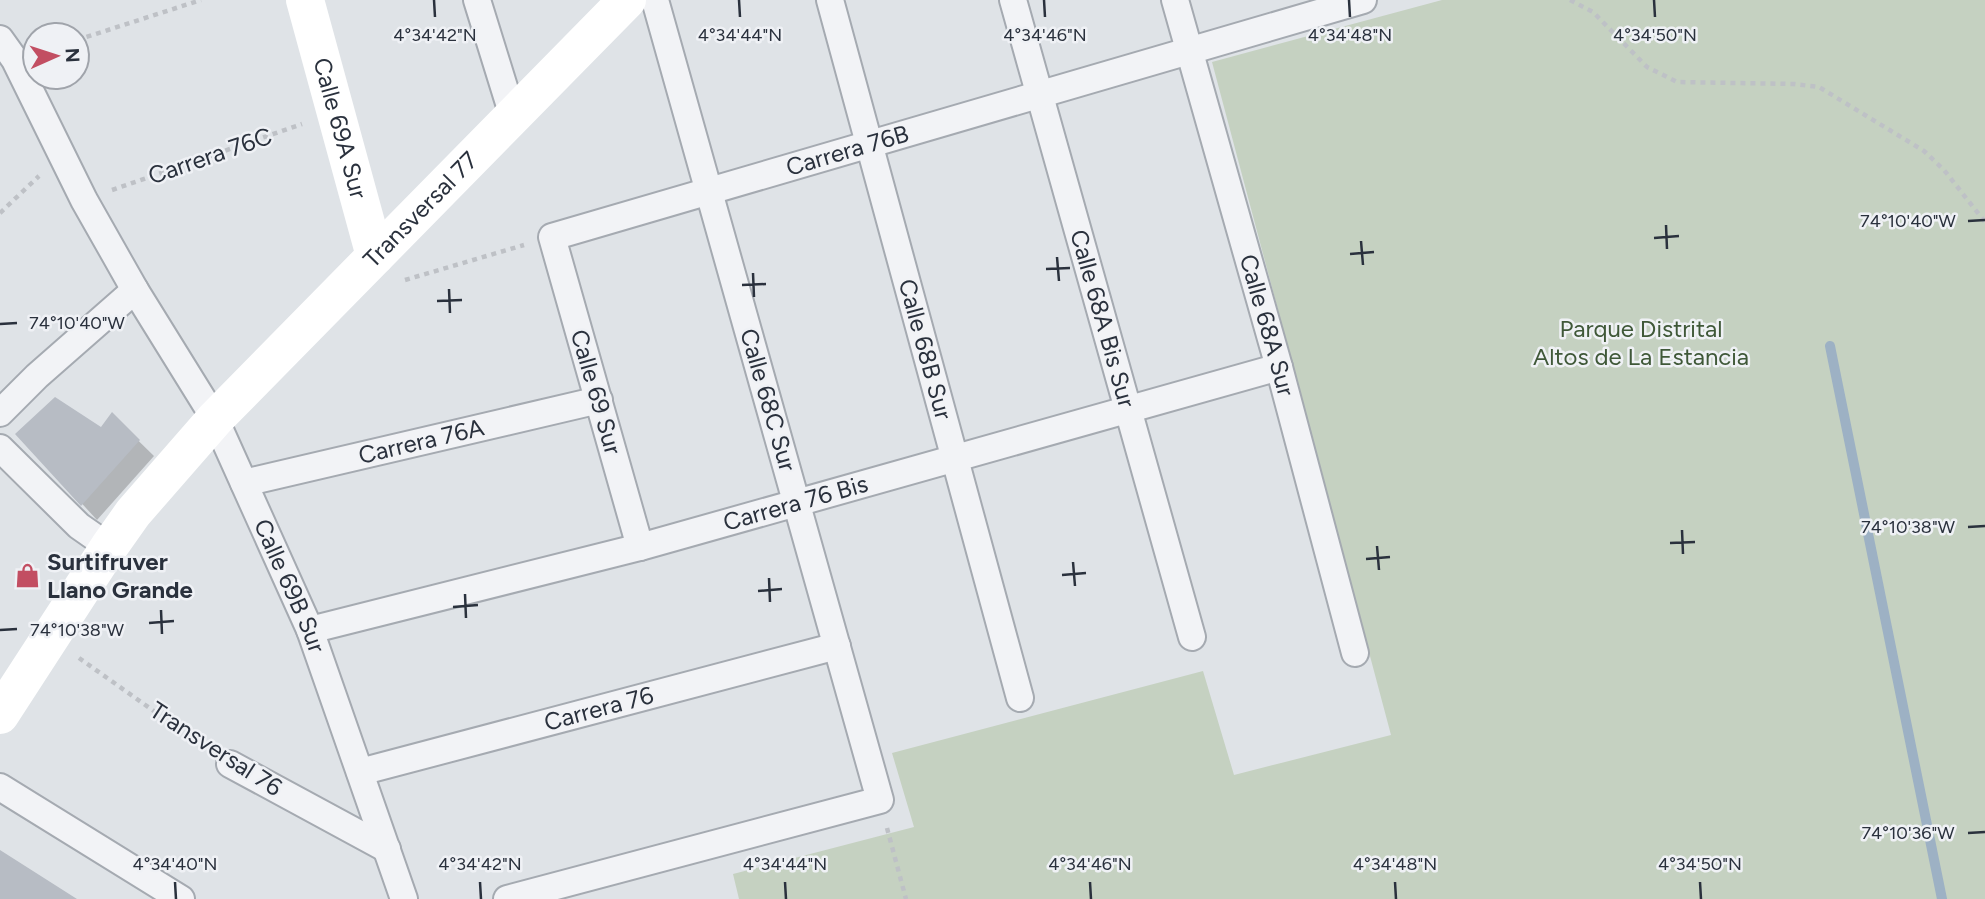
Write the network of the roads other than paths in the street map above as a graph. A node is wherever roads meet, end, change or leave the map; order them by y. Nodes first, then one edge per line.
1 (305, 0) edge
2 (477, 0) edge
3 (627, 0) edge
4 (655, 0) edge
5 (830, 0) edge
6 (1013, 0) edge
7 (1175, 0) edge
8 (1363, 0) edge
9 (0, 39) edge
10 (1189, 51) junction
11 (1040, 94) junction
12 (513, 116) junction
13 (869, 144) junction
14 (709, 191) junction
15 (552, 237) joint
16 (385, 269) junction
17 (135, 290) junction
18 (1279, 367) junction
19 (598, 400) junction
20 (1128, 409) junction
21 (0, 413) edge
22 (215, 419) junction
23 (0, 448) edge
24 (955, 458) junction
25 (244, 483) junction
26 (797, 502) junction
27 (109, 547) junction
28 (640, 547) junction
29 (310, 630) junction
30 (1192, 637) dead end
31 (837, 646) junction
32 (1355, 653) dead end
33 (1020, 698) dead end
34 (0, 715) edge
35 (230, 764) road end
36 (360, 772) junction
37 (0, 787) edge
38 (387, 849) junction
39 (181, 899) edge
40 (404, 899) edge
41 (507, 899) edge

1 - 16 street, Calle 69A Sur
2 - 12 street
3 - 12 street, Transversal 77
4 - 14 street, Calle 68C Sur
5 - 13 street, Calle 68B Sur
6 - 11 street, Calle 68A Bis Sur
7 - 10 street, Calle 68A Sur
8 - 10 street, Carrera 76B
9 - 17 street, Calle 69B Sur
10 - 11 street, Carrera 76B
10 - 18 street, Calle 68A Sur
11 - 13 street, Carrera 76B
11 - 20 street, Calle 68A Bis Sur
12 - 16 street, Transversal 77
13 - 14 street, Carrera 76B
13 - 24 street, Calle 68B Sur
14 - 15 street, Carrera 76B
14 - 26 street, Calle 68C Sur
15 - 19 street, Calle 69 Sur
16 - 22 street, Transversal 77
17 - 21 street
17 - 22 street, Calle 69B Sur
18 - 20 street, Carrera 76 Bis
18 - 32 street, Calle 68A Sur
19 - 25 street, Carrera 76A
19 - 28 street, Calle 69 Sur
20 - 24 street, Carrera 76 Bis
20 - 30 street, Calle 68A Bis Sur
22 - 25 street, Calle 69B Sur
22 - 27 street, Transversal 77
23 - 27 street
24 - 26 street, Carrera 76 Bis
24 - 33 street, Calle 68B Sur
25 - 29 street, Calle 69B Sur
26 - 28 street, Carrera 76 Bis
26 - 31 street, Calle 68C Sur
27 - 34 street, Transversal 77
28 - 29 street, Carrera 76 Bis
29 - 36 street, Calle 69B Sur
31 - 36 street, Carrera 76
31 - 41 street, Calle 68C Sur
35 - 38 street, Transversal 76
36 - 38 street, Calle 69B Sur
37 - 39 street
38 - 40 street, Calle 69B Sur

